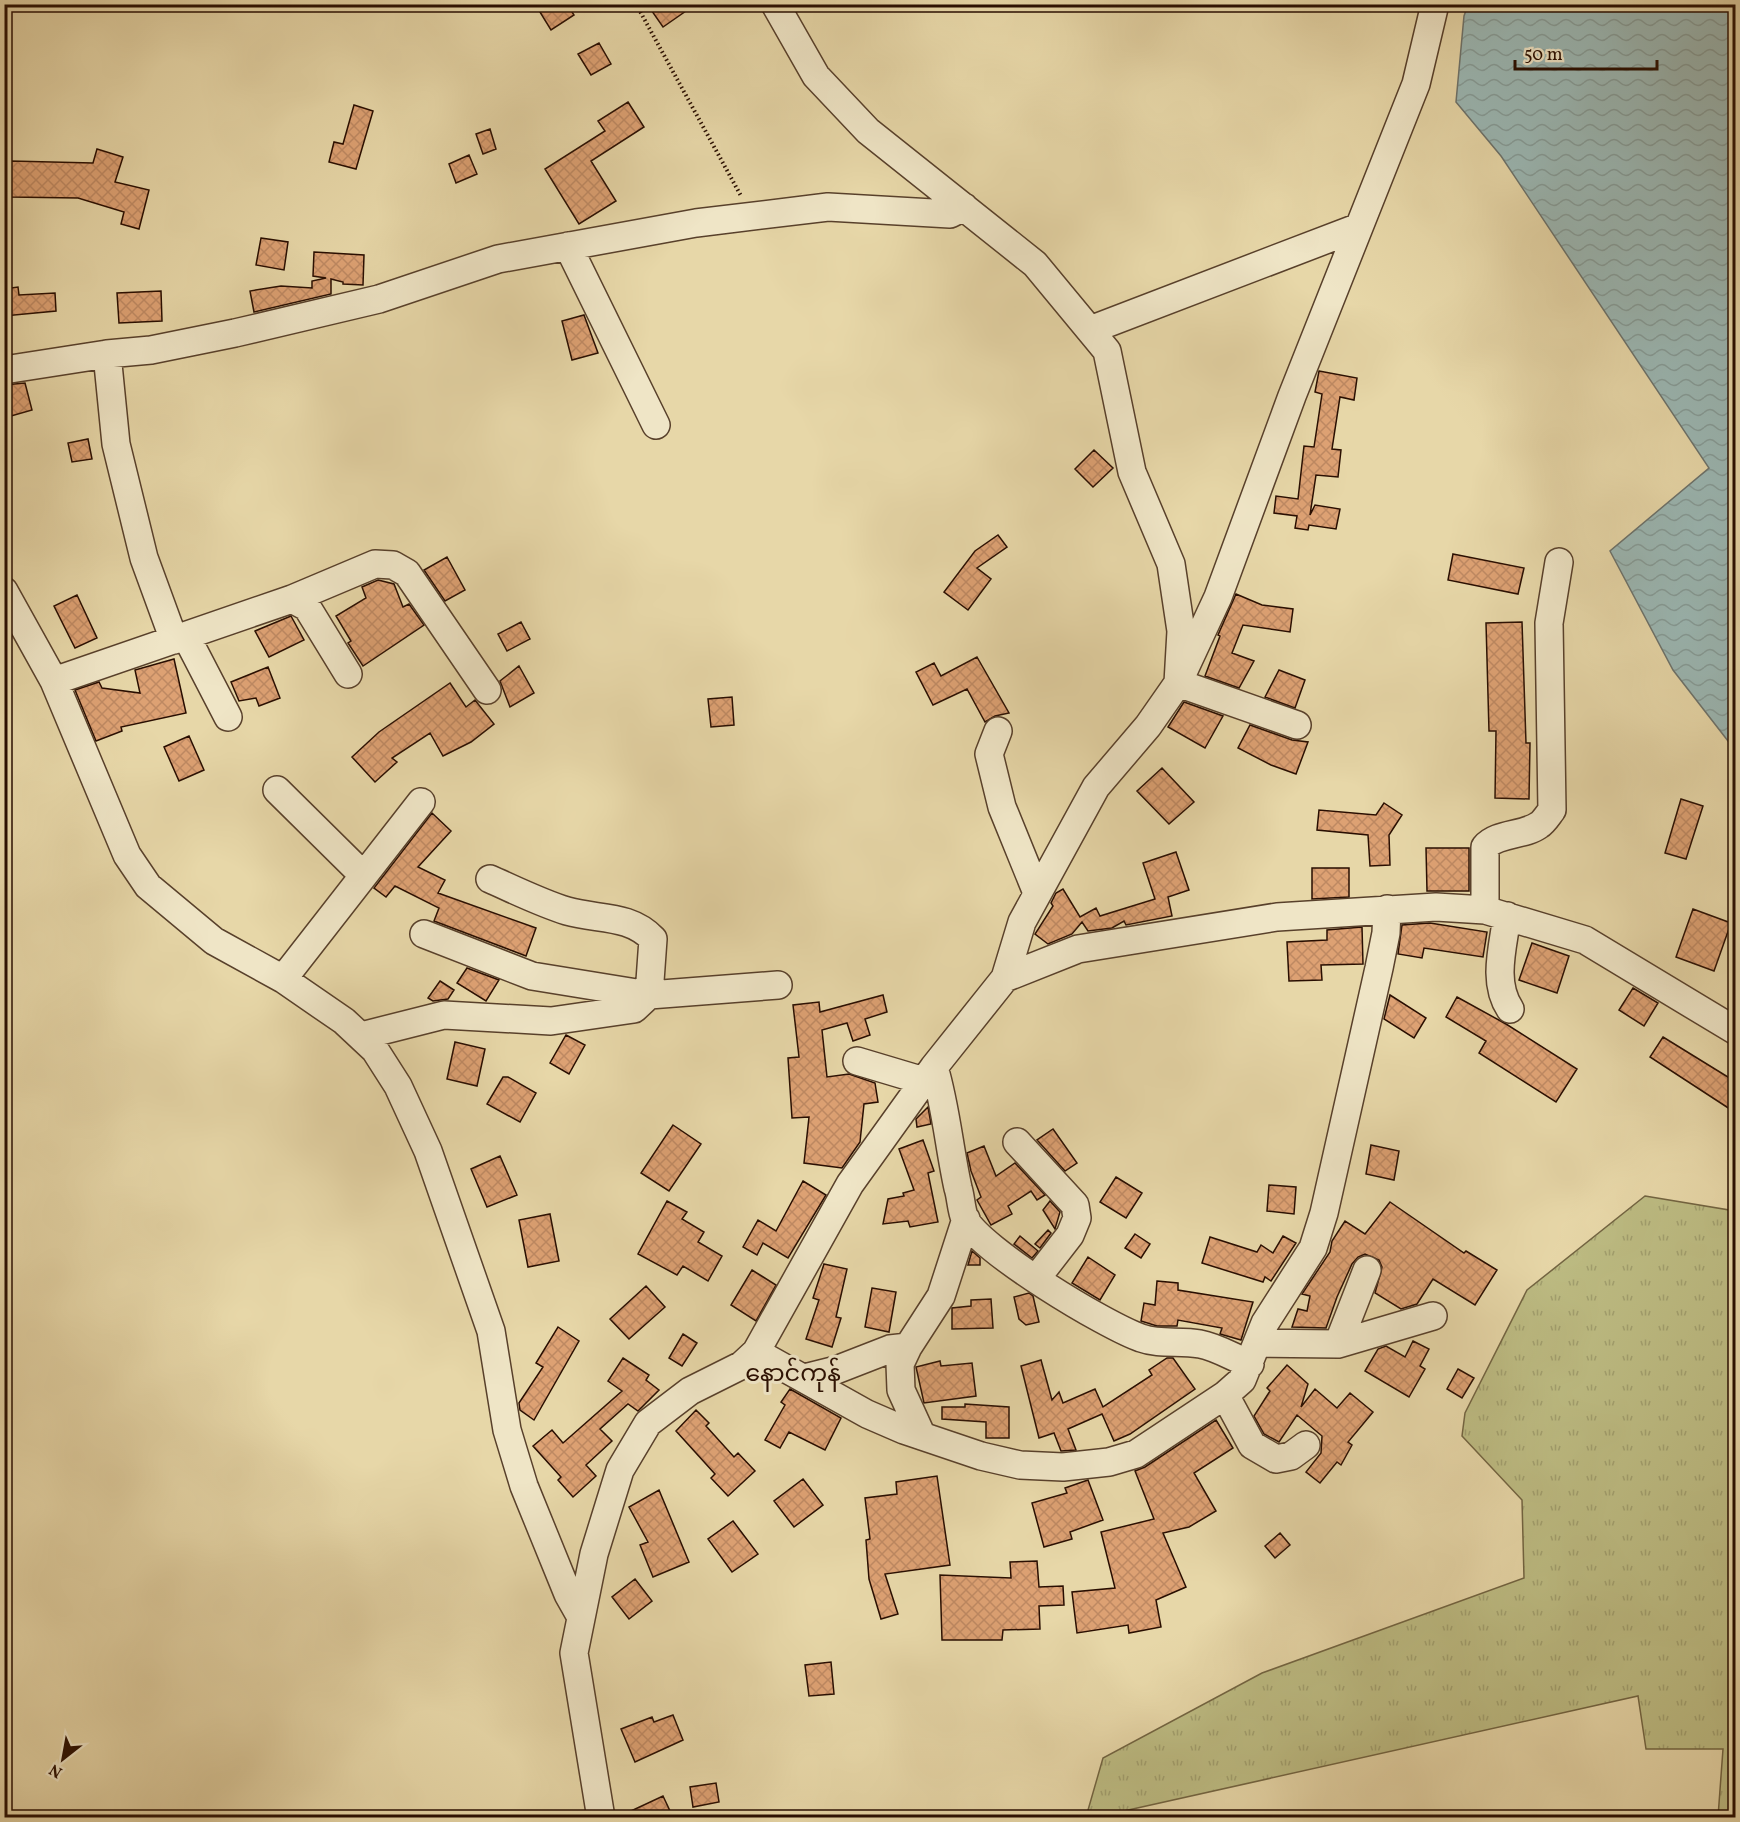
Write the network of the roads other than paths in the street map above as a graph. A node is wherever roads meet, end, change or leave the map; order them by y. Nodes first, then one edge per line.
1 (775, 4) edge
2 (1435, 4) edge
3 (964, 207) junction
4 (1359, 227) junction
5 (568, 246) junction
6 (1089, 330) junction
7 (107, 354) junction
8 (4, 370) edge
9 (656, 425) dead end
10 (1559, 562) dead end
11 (4, 591) edge
12 (292, 599) junction
13 (180, 638) junction
14 (348, 674) dead end
15 (54, 681) junction
16 (1178, 683) junction
17 (487, 690) dead end
18 (228, 717) dead end
19 (1297, 725) dead end
20 (998, 730) dead end
21 (277, 790) dead end
22 (421, 802) dead end
23 (363, 875) junction
24 (490, 879) dead end
25 (1037, 893) junction
26 (1387, 909) junction
27 (1496, 913) junction
28 (424, 934) dead end
29 (1005, 978) junction
30 (283, 979) junction
31 (778, 984) dead end
32 (649, 995) junction
33 (1510, 1009) dead end
34 (1736, 1031) edge
35 (361, 1036) junction
36 (857, 1062) dead end
37 (929, 1074) junction
38 (1017, 1142) dead end
39 (966, 1219) junction
40 (1367, 1270) dead end
41 (1036, 1279) junction
42 (1433, 1316) dead end
43 (1338, 1344) junction
44 (908, 1347) junction
45 (756, 1352) junction
46 (1255, 1354) junction
47 (804, 1378) junction
48 (1225, 1395) junction
49 (922, 1436) junction
50 (1306, 1444) dead end
51 (581, 1617) junction
52 (601, 1818) edge

1 - 3 street
2 - 4 street
3 - 5 street
3 - 6 street
4 - 6 street
4 - 16 street
5 - 7 street
5 - 9 street
6 - 16 street
7 - 8 street
7 - 13 street
10 - 27 street
11 - 15 street
12 - 13 street
12 - 14 street
12 - 17 street
13 - 15 street
13 - 18 street
15 - 30 street
16 - 19 street
16 - 25 street
20 - 25 street
21 - 23 street
22 - 23 street
23 - 30 street
24 - 32 street
25 - 29 street
26 - 27 street
26 - 29 street
26 - 46 street
27 - 33 street
27 - 34 street
28 - 32 street
29 - 37 street
30 - 35 street
31 - 32 street
32 - 35 street
35 - 51 street
36 - 37 street
37 - 39 street
37 - 45 street
38 - 41 street
39 - 41 street
39 - 44 street
40 - 43 street
41 - 46 street
42 - 43 street
43 - 46 street
44 - 47 street
44 - 49 street
45 - 47 street
45 - 51 street
46 - 48 street
47 - 49 street
48 - 49 street
48 - 50 street
51 - 52 street

